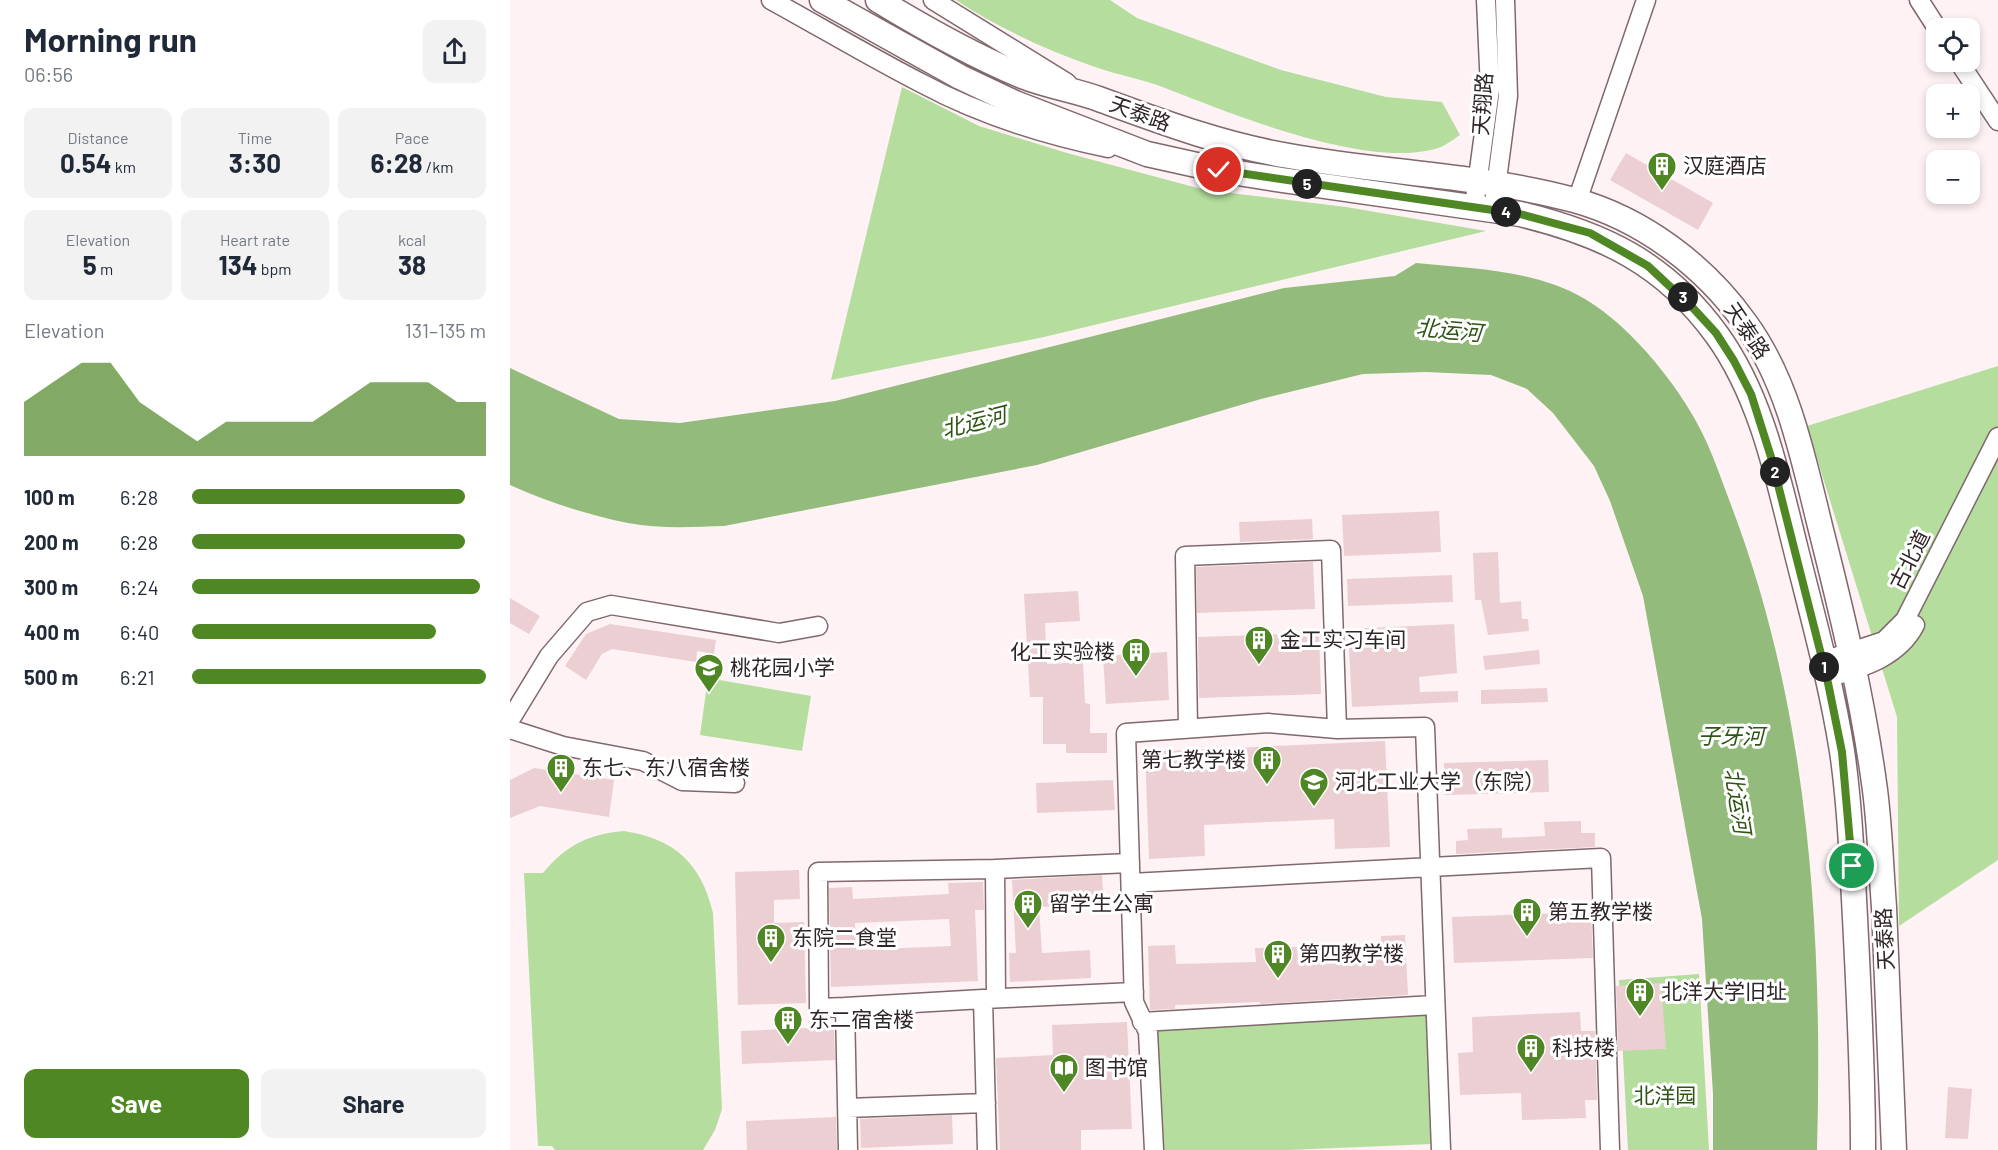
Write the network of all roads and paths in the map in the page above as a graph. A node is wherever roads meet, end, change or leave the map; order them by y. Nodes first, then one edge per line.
1 (771, 0) edge
2 (822, 0) edge
3 (878, 0) edge
4 (894, 0) edge
5 (933, 0) edge
6 (1486, 0) edge
7 (1505, 0) edge
8 (1646, 0) edge
9 (1919, 0) edge
10 (1931, 18) edge
11 (976, 54) junction
12 (1966, 72) edge
13 (1083, 94) junction
14 (1998, 121) edge
15 (1147, 154) junction
16 (1488, 184) junction
17 (1578, 201) junction
18 (1484, 209) junction
19 (1998, 437) edge
20 (1998, 462) edge
21 (818, 626) dead end
22 (1853, 662) junction
23 (1825, 669) junction
24 (510, 720) edge
25 (510, 729) edge
26 (1188, 729) junction
27 (1337, 729) junction
28 (735, 783) dead end
29 (1130, 863) junction
30 (1428, 868) junction
31 (995, 869) junction
32 (1131, 883) junction
33 (1134, 992) junction
34 (990, 998) junction
35 (1434, 1005) junction
36 (845, 1007) junction
37 (1142, 1022) junction
38 (986, 1103) junction
39 (847, 1108) junction
40 (848, 1150) edge
41 (987, 1150) edge
42 (1154, 1150) edge
43 (1441, 1150) edge
44 (1610, 1150) edge
45 (1863, 1150) edge
46 (1894, 1150) edge

1 - 15 street
2 - 15 main road, 天泰路
3 - 11 main road
4 - 11 main road
5 - 13 street
6 - 16 street, 天翔路
7 - 16 street, 天翔路
8 - 17 street
9 - 10 street
11 - 13 main road, 天泰路
12 - 14 street
13 - 16 main road, 天泰路
15 - 18 main road, 天泰路
16 - 17 main road, 天泰路
16 - 18 street, 天翔路
17 - 22 main road, 天泰路
18 - 23 main road, 天泰路
19 - 22 street, 古北道
20 - 22 street, 古北道
21 - 24 street
22 - 23 street, 古北道
22 - 46 main road, 天泰路
23 - 45 main road, 天泰路
25 - 28 street
26 - 27 street
26 - 27 street
26 - 29 street
27 - 30 street
29 - 31 street
29 - 32 street
30 - 32 street
30 - 35 street
30 - 44 street
31 - 34 street
31 - 36 street
32 - 33 street
33 - 34 street
33 - 37 street
34 - 36 street
34 - 38 street
35 - 37 street
35 - 43 street
36 - 39 street
37 - 42 street
38 - 39 street
38 - 41 street
39 - 40 street

